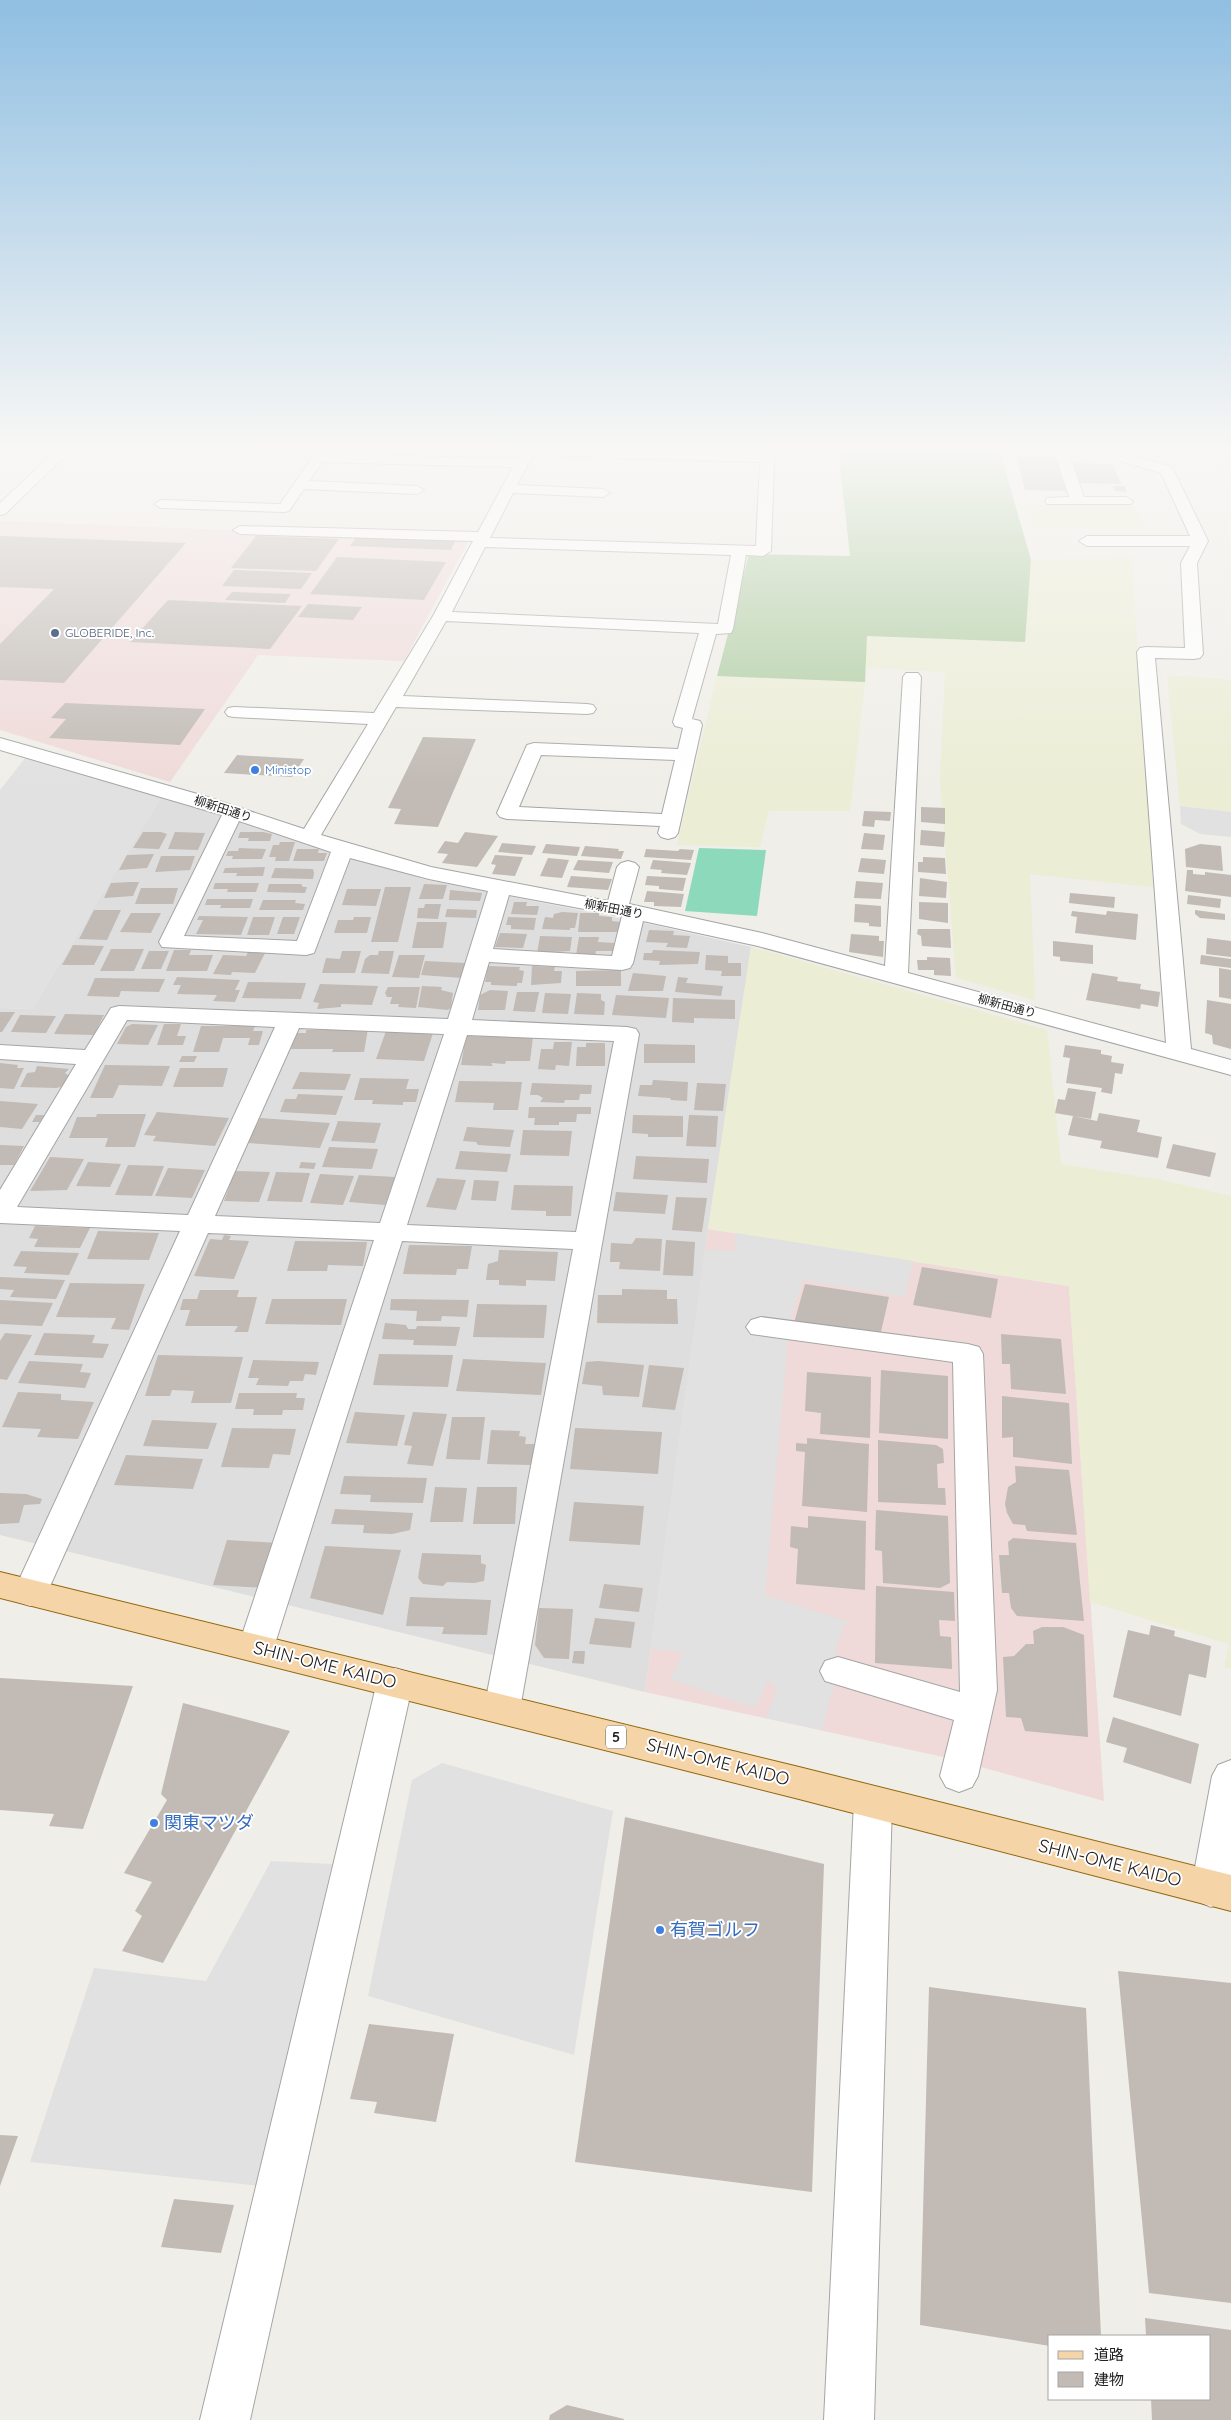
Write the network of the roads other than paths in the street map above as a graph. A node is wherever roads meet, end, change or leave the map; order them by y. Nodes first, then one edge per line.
1 (471, 561) edge
2 (737, 561) edge
3 (1190, 561) edge
4 (441, 616) junction
5 (709, 628) junction
6 (912, 677) dead end
7 (391, 701) junction
8 (587, 709) dead end
9 (234, 712) dead end
10 (380, 719) junction
11 (0, 744) edge
12 (686, 755) junction
13 (233, 812) junction
14 (310, 837) junction
15 (343, 848) junction
16 (628, 867) dead end
17 (500, 888) junction
18 (626, 911) junction
19 (480, 955) junction
20 (896, 976) junction
21 (290, 1021) junction
22 (457, 1026) junction
23 (0, 1052) edge
24 (1179, 1052) junction
25 (93, 1058) junction
26 (1231, 1068) edge
27 (0, 1214) edge
28 (197, 1224) junction
29 (390, 1232) junction
30 (587, 1241) junction
31 (761, 1327) dead end
32 (15, 1589) edge
33 (256, 1647) junction
34 (838, 1671) dead end
35 (395, 1682) junction
36 (502, 1709) junction
37 (974, 1711) junction
38 (959, 1776) dead end
39 (1231, 1776) edge
40 (873, 1803) junction
41 (1221, 1891) edge
42 (225, 2420) edge
43 (849, 2420) edge

1 - 4 street
2 - 5 street
3 - 24 street
4 - 5 street
4 - 7 street
5 - 12 street
6 - 20 street
7 - 8 street
7 - 10 street
9 - 10 street
10 - 14 street
11 - 13 street, 柳新田通り
12 - 12 street
13 - 14 street, 柳新田通り
13 - 15 street
14 - 15 street, 柳新田通り
15 - 17 street, 柳新田通り
16 - 18 street
17 - 18 street, 柳新田通り
17 - 19 street
18 - 19 street
18 - 20 street, 柳新田通り
19 - 22 street
20 - 24 street, 柳新田通り
21 - 22 street
21 - 25 street
21 - 28 street
22 - 29 street
22 - 30 street
23 - 25 street
24 - 26 street, 柳新田通り
25 - 27 street
27 - 28 street
28 - 29 street
28 - 32 street
29 - 30 street
29 - 33 street
30 - 36 street
31 - 37 street
32 - 33 main road, SHIN-OME KAIDO / 5
33 - 35 main road, SHIN-OME KAIDO / 5
34 - 37 street
35 - 36 main road, SHIN-OME KAIDO / 5
35 - 42 street
36 - 40 main road, SHIN-OME KAIDO / 5
37 - 38 street
39 - 41 street
40 - 41 main road, SHIN-OME KAIDO / 5
40 - 43 street

